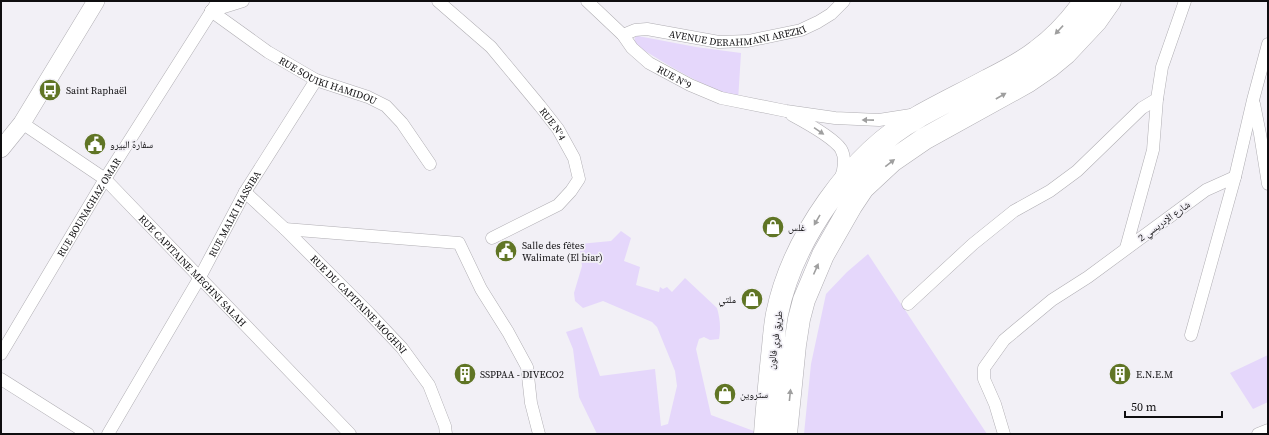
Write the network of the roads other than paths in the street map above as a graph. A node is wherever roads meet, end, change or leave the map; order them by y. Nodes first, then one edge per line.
1 (96, 1) edge
2 (243, 1) edge
3 (438, 1) edge
4 (586, 1) edge
5 (844, 1) edge
6 (1085, 1) edge
7 (1110, 1) edge
8 (1185, 1) edge
9 (215, 6) edge
10 (623, 35) junction
11 (1268, 44) edge
12 (316, 80) junction
13 (1157, 99) junction
14 (1252, 100) junction
15 (934, 109) junction
16 (786, 111) junction
17 (22, 123) junction
18 (1, 149) edge
19 (430, 164) dead end
20 (1236, 177) junction
21 (105, 179) junction
22 (1268, 184) edge
23 (838, 187) junction
24 (246, 192) junction
25 (285, 229) junction
26 (492, 238) dead end
27 (1126, 248) junction
28 (200, 277) junction
29 (908, 304) dead end
30 (1191, 335) dead end
31 (1, 354) edge
32 (1, 379) edge
33 (1268, 430) edge
34 (88, 434) edge
35 (108, 434) edge
36 (350, 434) edge
37 (446, 434) edge
38 (540, 434) edge
39 (765, 434) edge
40 (786, 434) edge
41 (1004, 434) edge
42 (1258, 434) edge

1 - 17 main road
2 - 9 street
3 - 26 street, RUE N°4
4 - 10 street, RUE N°9
5 - 10 street, AVENUE DERAHMANI AREZKI
6 -> 15 highway, طريق فري فالون
40 -> 7 highway
8 - 13 street
9 - 12 street, RUE SOUIKI HAMIDOU
9 - 21 street, RUE BOUNAGHAZ OMAR
10 - 16 street, RUE N°9
11 - 14 street
12 - 19 street, RUE SOUIKI HAMIDOU
12 - 24 street, RUE MALKI HASSIBA
13 - 27 street
13 - 29 street
14 - 20 street
14 - 22 street
15 -> 16 street, RUE N°9
15 - 23 highway, طريق فري فالون
16 -> 23 street
17 - 18 main road
17 - 21 street, RUE CAPITAINE MEGHNI SALAH
20 - 27 street, شارع الإدريسي 2
20 - 30 street
21 - 28 street, RUE CAPITAINE MEGHNI SALAH
21 - 31 street, RUE BOUNAGHAZ OMAR
23 -> 39 highway, طريق فري فالون
24 - 25 street, RUE DU CAPITAINE MOGHNI
24 - 28 street, RUE MALKI HASSIBA
25 - 37 street, RUE DU CAPITAINE MOGHNI
25 - 38 street
27 - 41 street, شارع الإدريسي 2
28 - 35 street, RUE MALKI HASSIBA
28 - 36 street, RUE CAPITAINE MEGHNI SALAH
32 - 34 street
33 - 42 street

